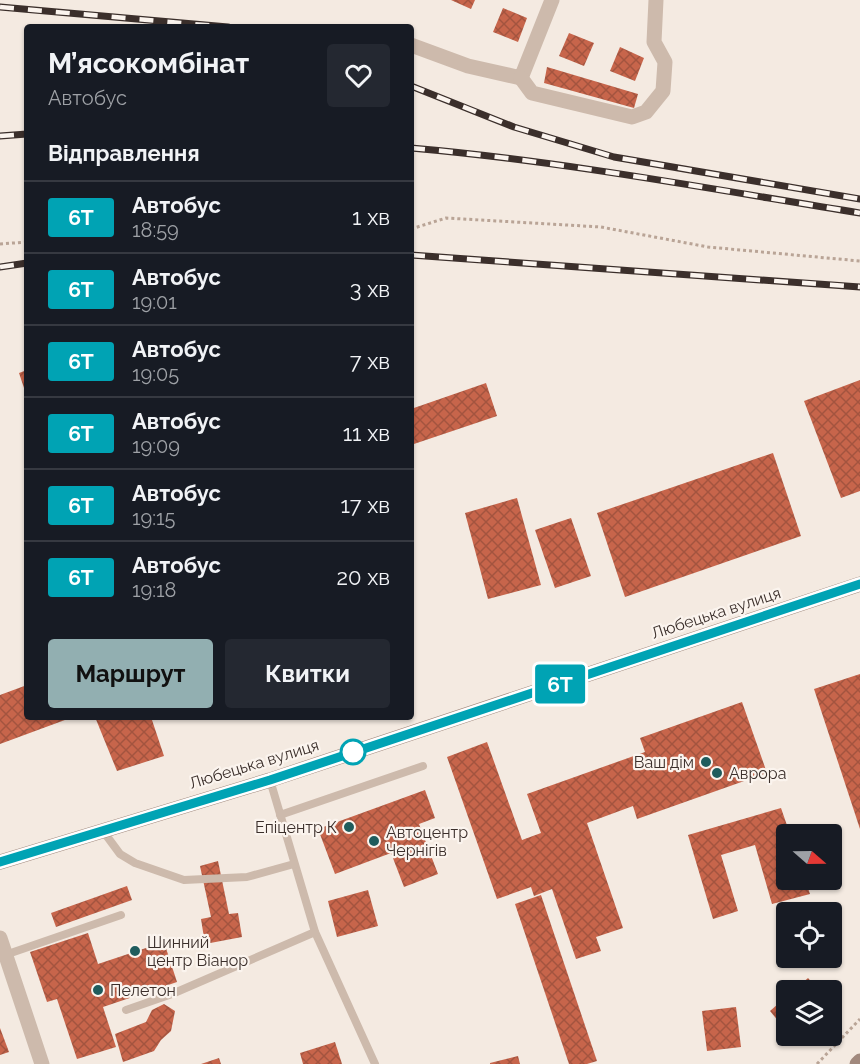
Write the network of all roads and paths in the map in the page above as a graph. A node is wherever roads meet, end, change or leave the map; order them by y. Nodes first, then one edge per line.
1 (552, 0) edge
2 (656, 0) edge
3 (414, 46) edge
4 (521, 78) junction
5 (414, 228) edge
6 (24, 242) edge
7 (0, 244) edge
8 (860, 261) edge
9 (860, 584) edge
10 (423, 766) dead end
11 (270, 780) junction
12 (280, 815) junction
13 (102, 830) junction
14 (0, 862) edge
15 (294, 864) junction
16 (121, 915) dead end
17 (315, 932) junction
18 (0, 938) edge
19 (5, 955) junction
20 (126, 1010) dead end
21 (860, 1019) edge
22 (860, 1060) edge
23 (42, 1064) edge
24 (375, 1064) edge
25 (817, 1064) edge
26 (846, 1064) edge
27 (857, 1064) edge

1 - 4 street
2 - 4 street
3 - 4 street
5 - 8 path
6 - 7 path
9 - 11 main road, Любецька вулиця
10 - 12 lane
11 - 12 lane
11 - 13 main road, Любецька вулиця
12 - 15 lane
13 - 14 main road, Любецька вулиця
13 - 15 lane
15 - 17 lane
16 - 19 lane
17 - 20 lane
17 - 24 lane
18 - 19 street
19 - 23 street
21 - 25 path
22 - 26 lane
22 - 27 main road

